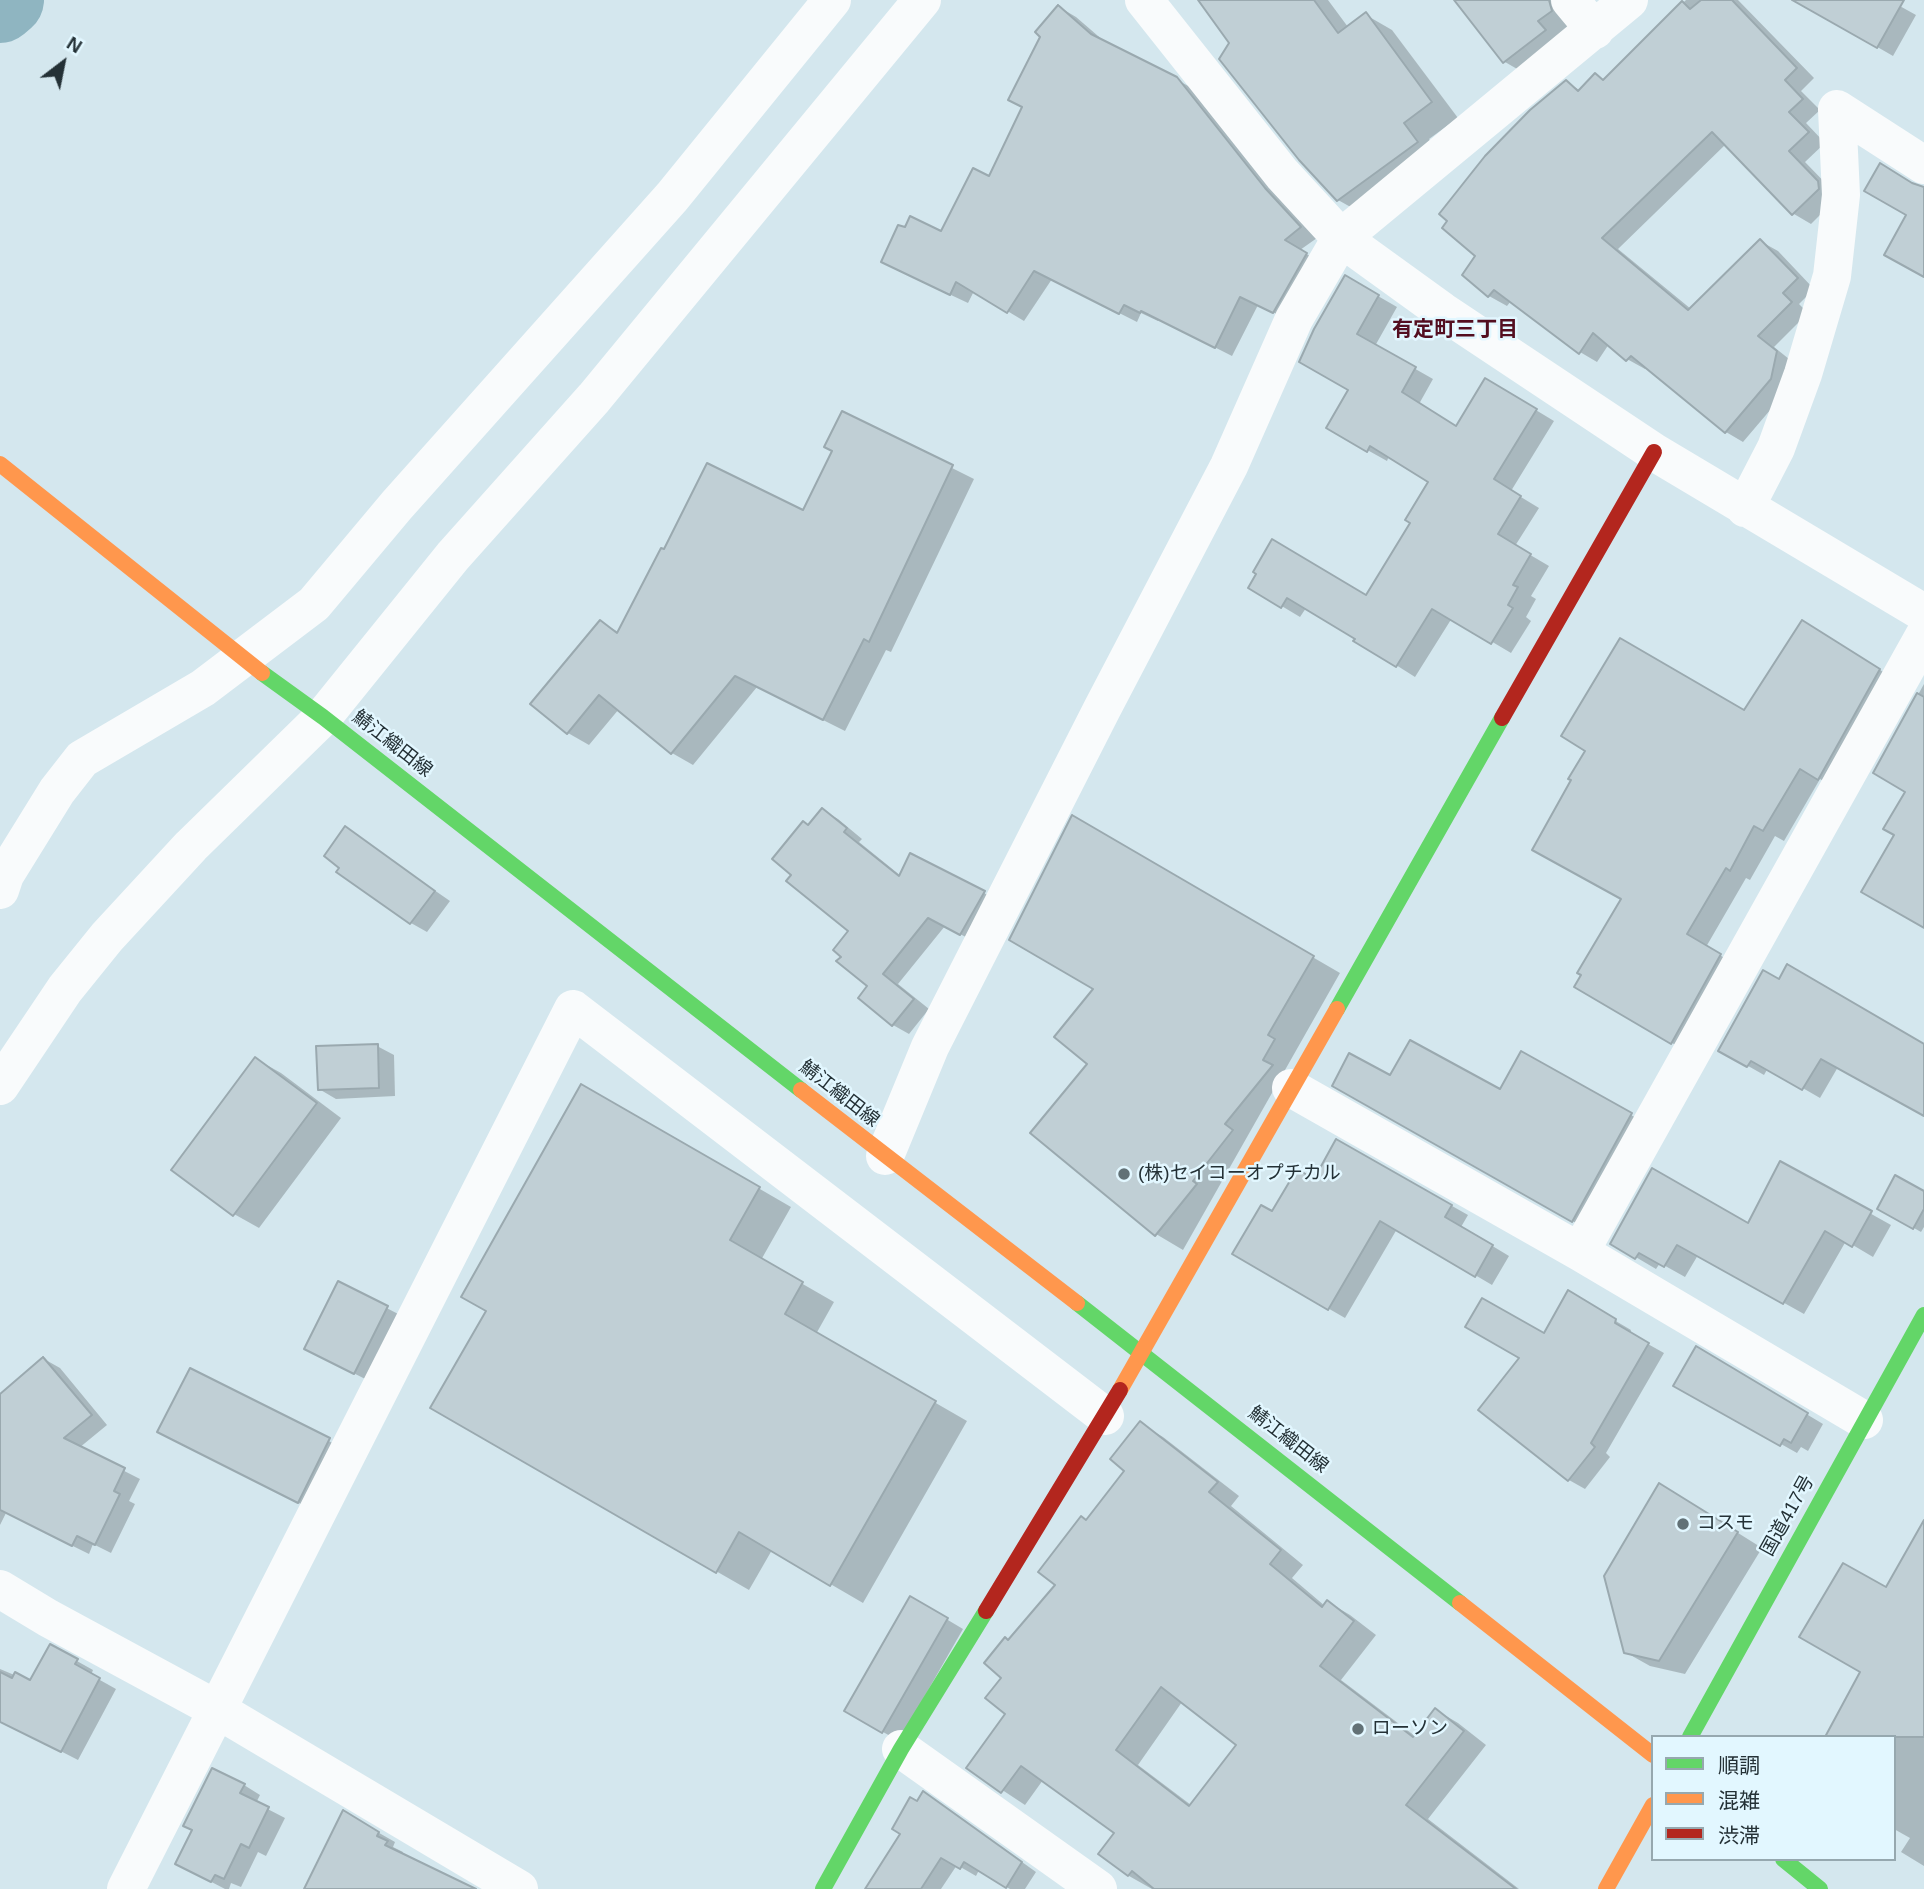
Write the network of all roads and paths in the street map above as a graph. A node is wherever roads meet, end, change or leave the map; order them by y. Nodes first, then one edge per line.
1 (832, 0) edge
2 (922, 0) edge
3 (1144, 0) edge
4 (1570, 0) edge
5 (1629, 0) edge
6 (1595, 30) junction
7 (1924, 165) edge
8 (1341, 238) junction
9 (1654, 452) junction
10 (0, 464) edge
11 (1745, 508) junction
12 (1924, 613) edge
13 (1924, 636) edge
14 (323, 718) junction
15 (0, 890) edge
16 (0, 1086) edge
17 (1291, 1088) junction
18 (885, 1156) junction
19 (1580, 1252) junction
20 (1924, 1315) edge
21 (1141, 1352) junction
22 (1105, 1416) junction
23 (1864, 1420) junction
24 (0, 1589) edge
25 (215, 1709) junction
26 (1691, 1735) edge
27 (901, 1749) junction
28 (1651, 1753) edge
29 (1651, 1809) edge
30 (1785, 1861) edge
31 (509, 1886) edge
32 (126, 1889) edge
33 (823, 1889) edge
34 (1098, 1889) edge
35 (1606, 1889) edge
36 (1820, 1889) edge

1 - 15 street
2 - 14 street
3 - 8 street
4 - 6 street
5 - 6 street
6 - 8 street
7 - 11 street
8 - 9 street
8 - 18 street
9 - 11 street
9 - 17 main road
10 - 14 main road, 鯖江織田線
11 - 12 street
13 - 19 street
14 - 16 street
14 - 18 main road, 鯖江織田線
17 - 19 street
17 - 21 main road
18 - 21 main road, 鯖江織田線
19 - 23 street
20 - 23 main road, 国道417号
21 - 22 main road
21 - 28 main road, 鯖江織田線
22 - 25 street
22 - 27 main road
23 - 26 main road, 国道417号
24 - 25 street
25 - 31 street
25 - 32 street
27 - 33 main road
27 - 34 street
29 - 35 main road
30 - 36 main road

